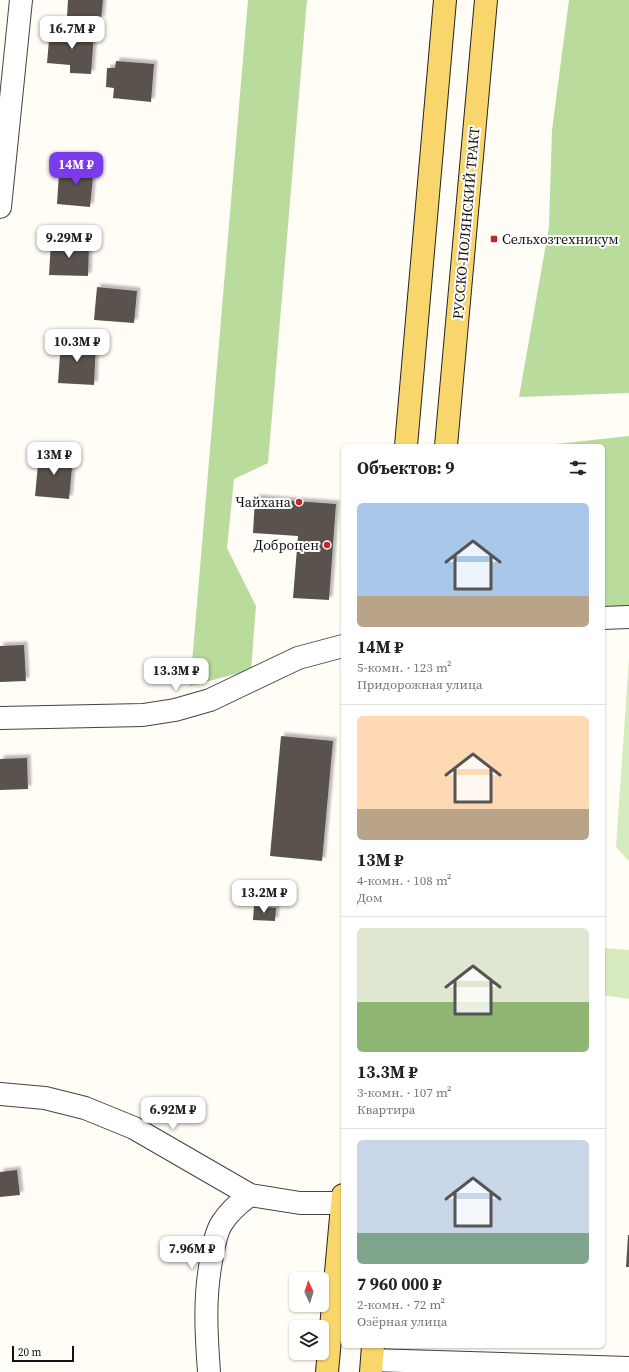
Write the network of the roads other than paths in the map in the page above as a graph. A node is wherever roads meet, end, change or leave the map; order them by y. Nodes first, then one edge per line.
1 (21, 0) edge
2 (445, 0) edge
3 (486, 0) edge
4 (0, 207) edge
5 (406, 444) edge
6 (446, 444) edge
7 (629, 617) edge
8 (605, 618) edge
9 (341, 647) edge
10 (0, 718) edge
11 (0, 1094) edge
12 (250, 1195) junction
13 (341, 1199) edge
14 (341, 1221) edge
15 (435, 1348) edge
16 (372, 1359) edge
17 (420, 1362) junction
18 (629, 1368) edge
19 (209, 1372) edge
20 (327, 1372) edge

1 - 4 street
2 - 5 main road
3 - 6 main road, РУССКО-ПОЛЯНСКИЙ ТРАКТ
7 - 8 street
9 - 10 street
11 - 12 street
12 - 13 street
12 - 19 street
14 - 20 main road
15 - 17 street
16 - 17 street
17 - 18 street

